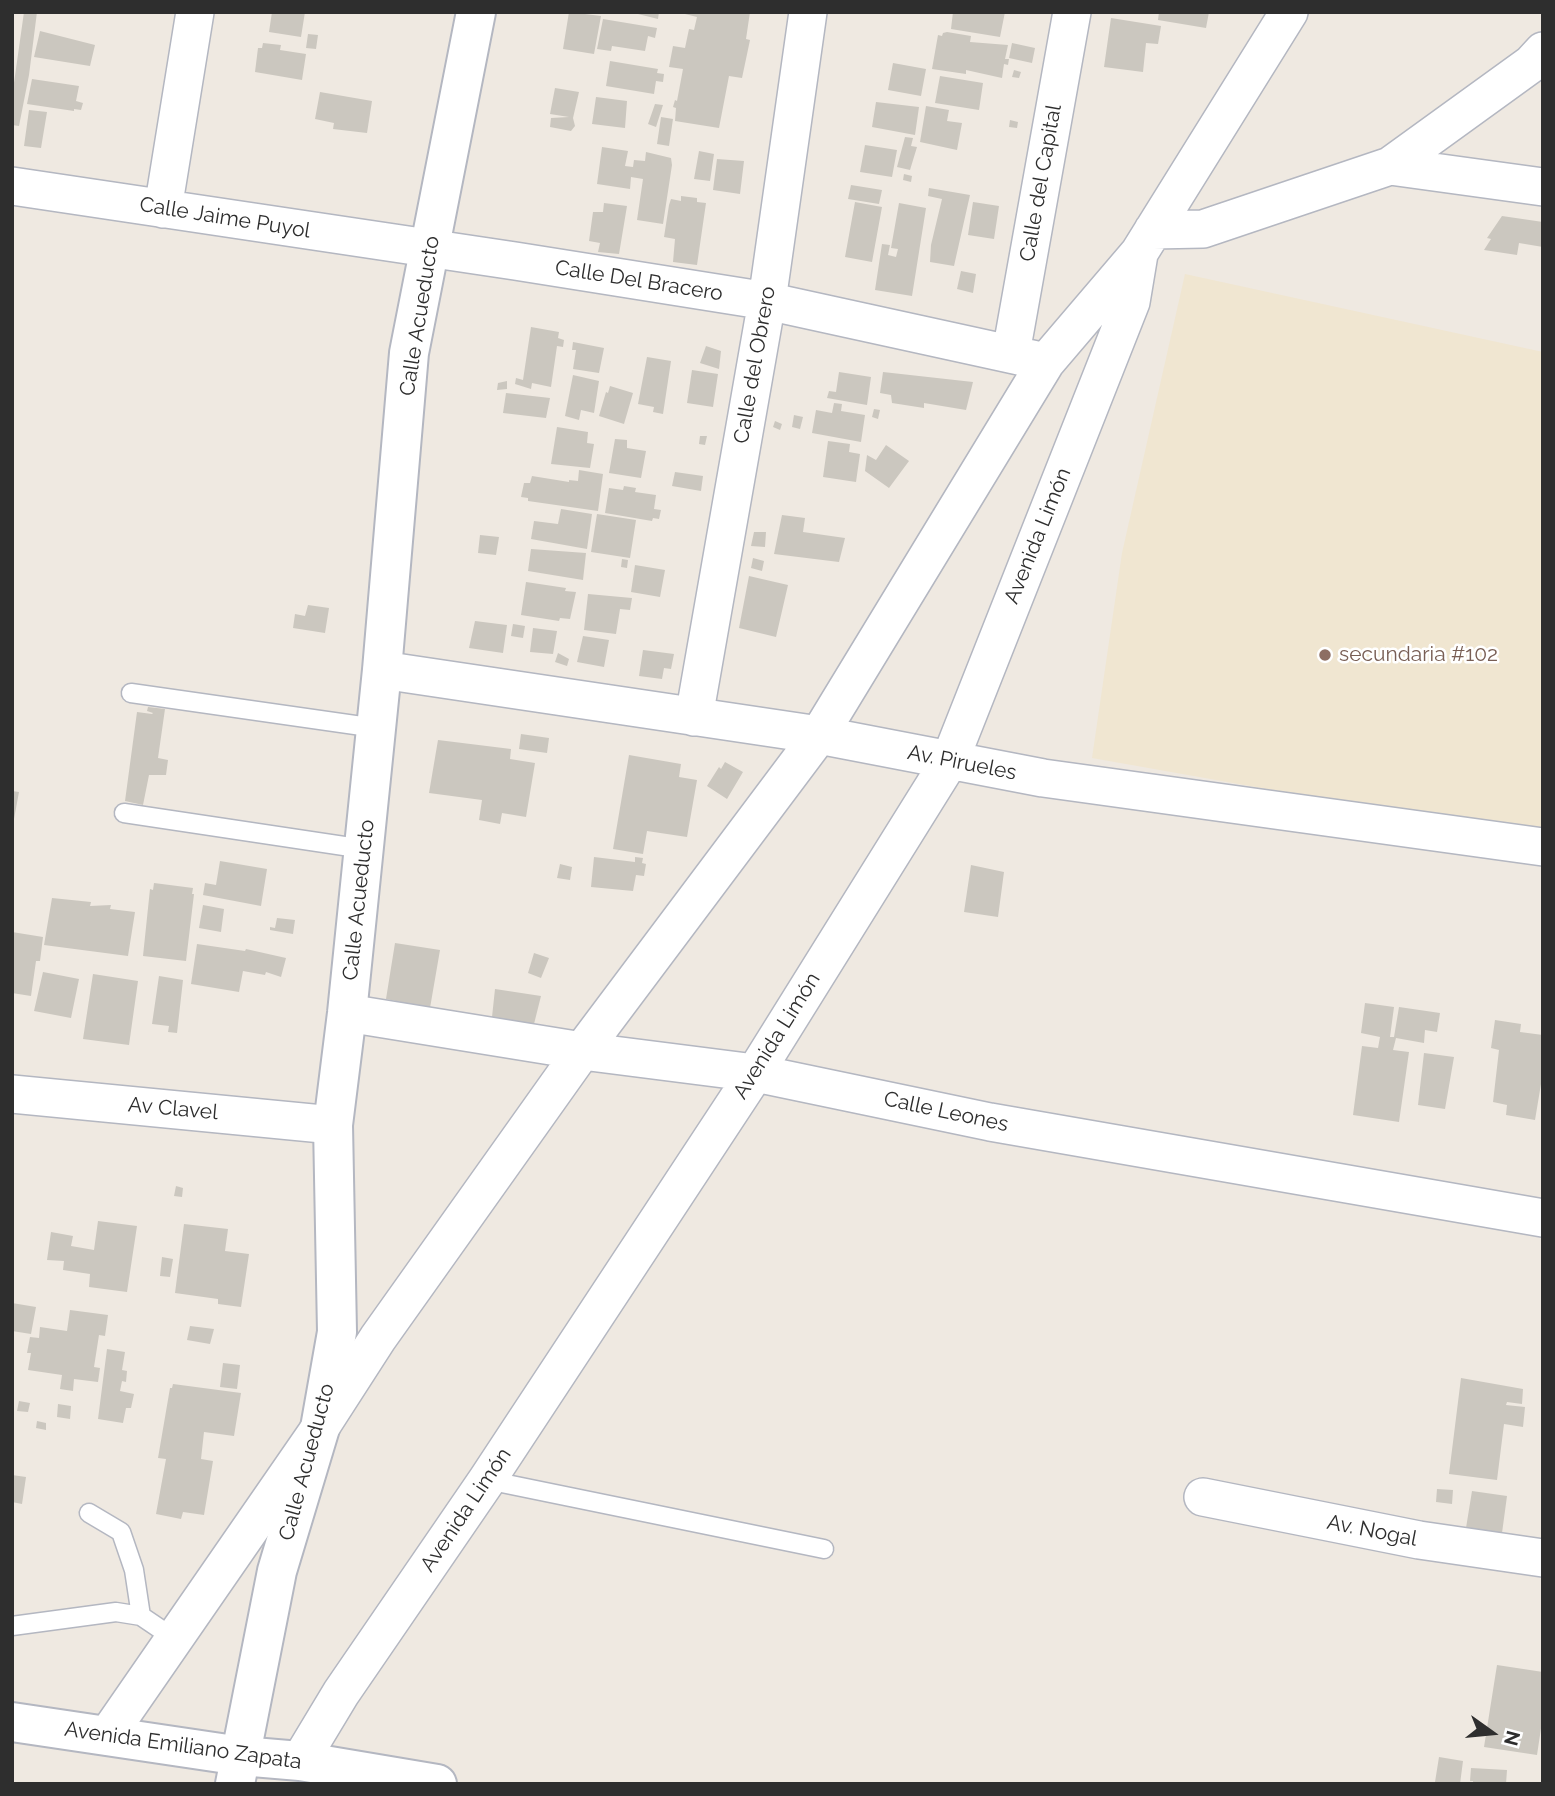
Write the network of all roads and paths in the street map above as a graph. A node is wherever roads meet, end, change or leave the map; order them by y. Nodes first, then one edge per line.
1 (195, 12) edge
2 (476, 12) edge
3 (808, 12) edge
4 (1072, 12) edge
5 (1289, 12) edge
6 (1543, 51) edge
7 (1390, 166) junction
8 (12, 186) edge
9 (1543, 187) edge
10 (163, 209) junction
11 (1146, 242) junction
12 (434, 250) junction
13 (767, 301) junction
14 (1011, 353) junction
15 (1046, 362) junction
16 (382, 670) junction
17 (131, 693) dead end
18 (694, 717) junction
19 (376, 728) junction
20 (818, 735) junction
21 (950, 760) junction
22 (124, 813) dead end
23 (1543, 847) edge
24 (364, 849) junction
25 (347, 1013) junction
26 (582, 1051) junction
27 (755, 1073) junction
28 (12, 1094) edge
29 (333, 1125) junction
30 (1543, 1218) edge
31 (320, 1428) junction
32 (487, 1480) junction
33 (1203, 1497) dead end
34 (89, 1513) dead end
35 (824, 1549) dead end
36 (1543, 1558) edge
37 (141, 1616) junction
38 (12, 1626) edge
39 (175, 1639) junction
40 (12, 1722) edge
41 (107, 1736) junction
42 (300, 1761) junction
43 (238, 1770) edge
44 (437, 1784) edge

1 - 10 street
2 - 12 street, Calle Acueducto
3 - 13 street, Calle del Obrero
4 - 14 street, Calle del Capital
5 - 11 street
6 - 7 street
7 - 9 street
7 - 11 street
8 - 10 street, Calle Jaime Puyol
10 - 12 street, Calle Jaime Puyol
11 - 15 street
11 - 21 street, Avenida Limón
12 - 13 street, Calle Del Bracero
12 - 16 street, Calle Acueducto
13 - 14 street, Calle Del Bracero
13 - 18 street, Calle del Obrero
14 - 15 street, Calle Del Bracero
15 - 20 street
16 - 18 street, Av. Pirueles
16 - 19 street, Calle Acueducto
17 - 19 lane
18 - 20 street, Av. Pirueles
19 - 24 street, Calle Acueducto
20 - 21 street, Av. Pirueles
20 - 26 street
21 - 23 street, Av. Pirueles
21 - 27 street, Avenida Limón
22 - 24 lane
24 - 25 street, Calle Acueducto
25 - 26 street, Calle Leones
25 - 29 street, Calle Acueducto
26 - 27 street, Calle Leones
26 - 31 street
27 - 30 street, Calle Leones
27 - 32 street, Avenida Limón
28 - 29 street, Av Clavel
29 - 31 street, Calle Acueducto
31 - 39 street
31 - 43 street, Calle Acueducto
32 - 35 lane
32 - 42 street, Avenida Limón
33 - 36 street, Av. Nogal
34 - 37 lane
37 - 38 lane
37 - 39 lane
39 - 41 street
40 - 41 street, Avenida Emiliano Zapata
41 - 43 street, Avenida Emiliano Zapata
42 - 43 street, Avenida Emiliano Zapata
42 - 44 street, Avenida Emiliano Zapata

